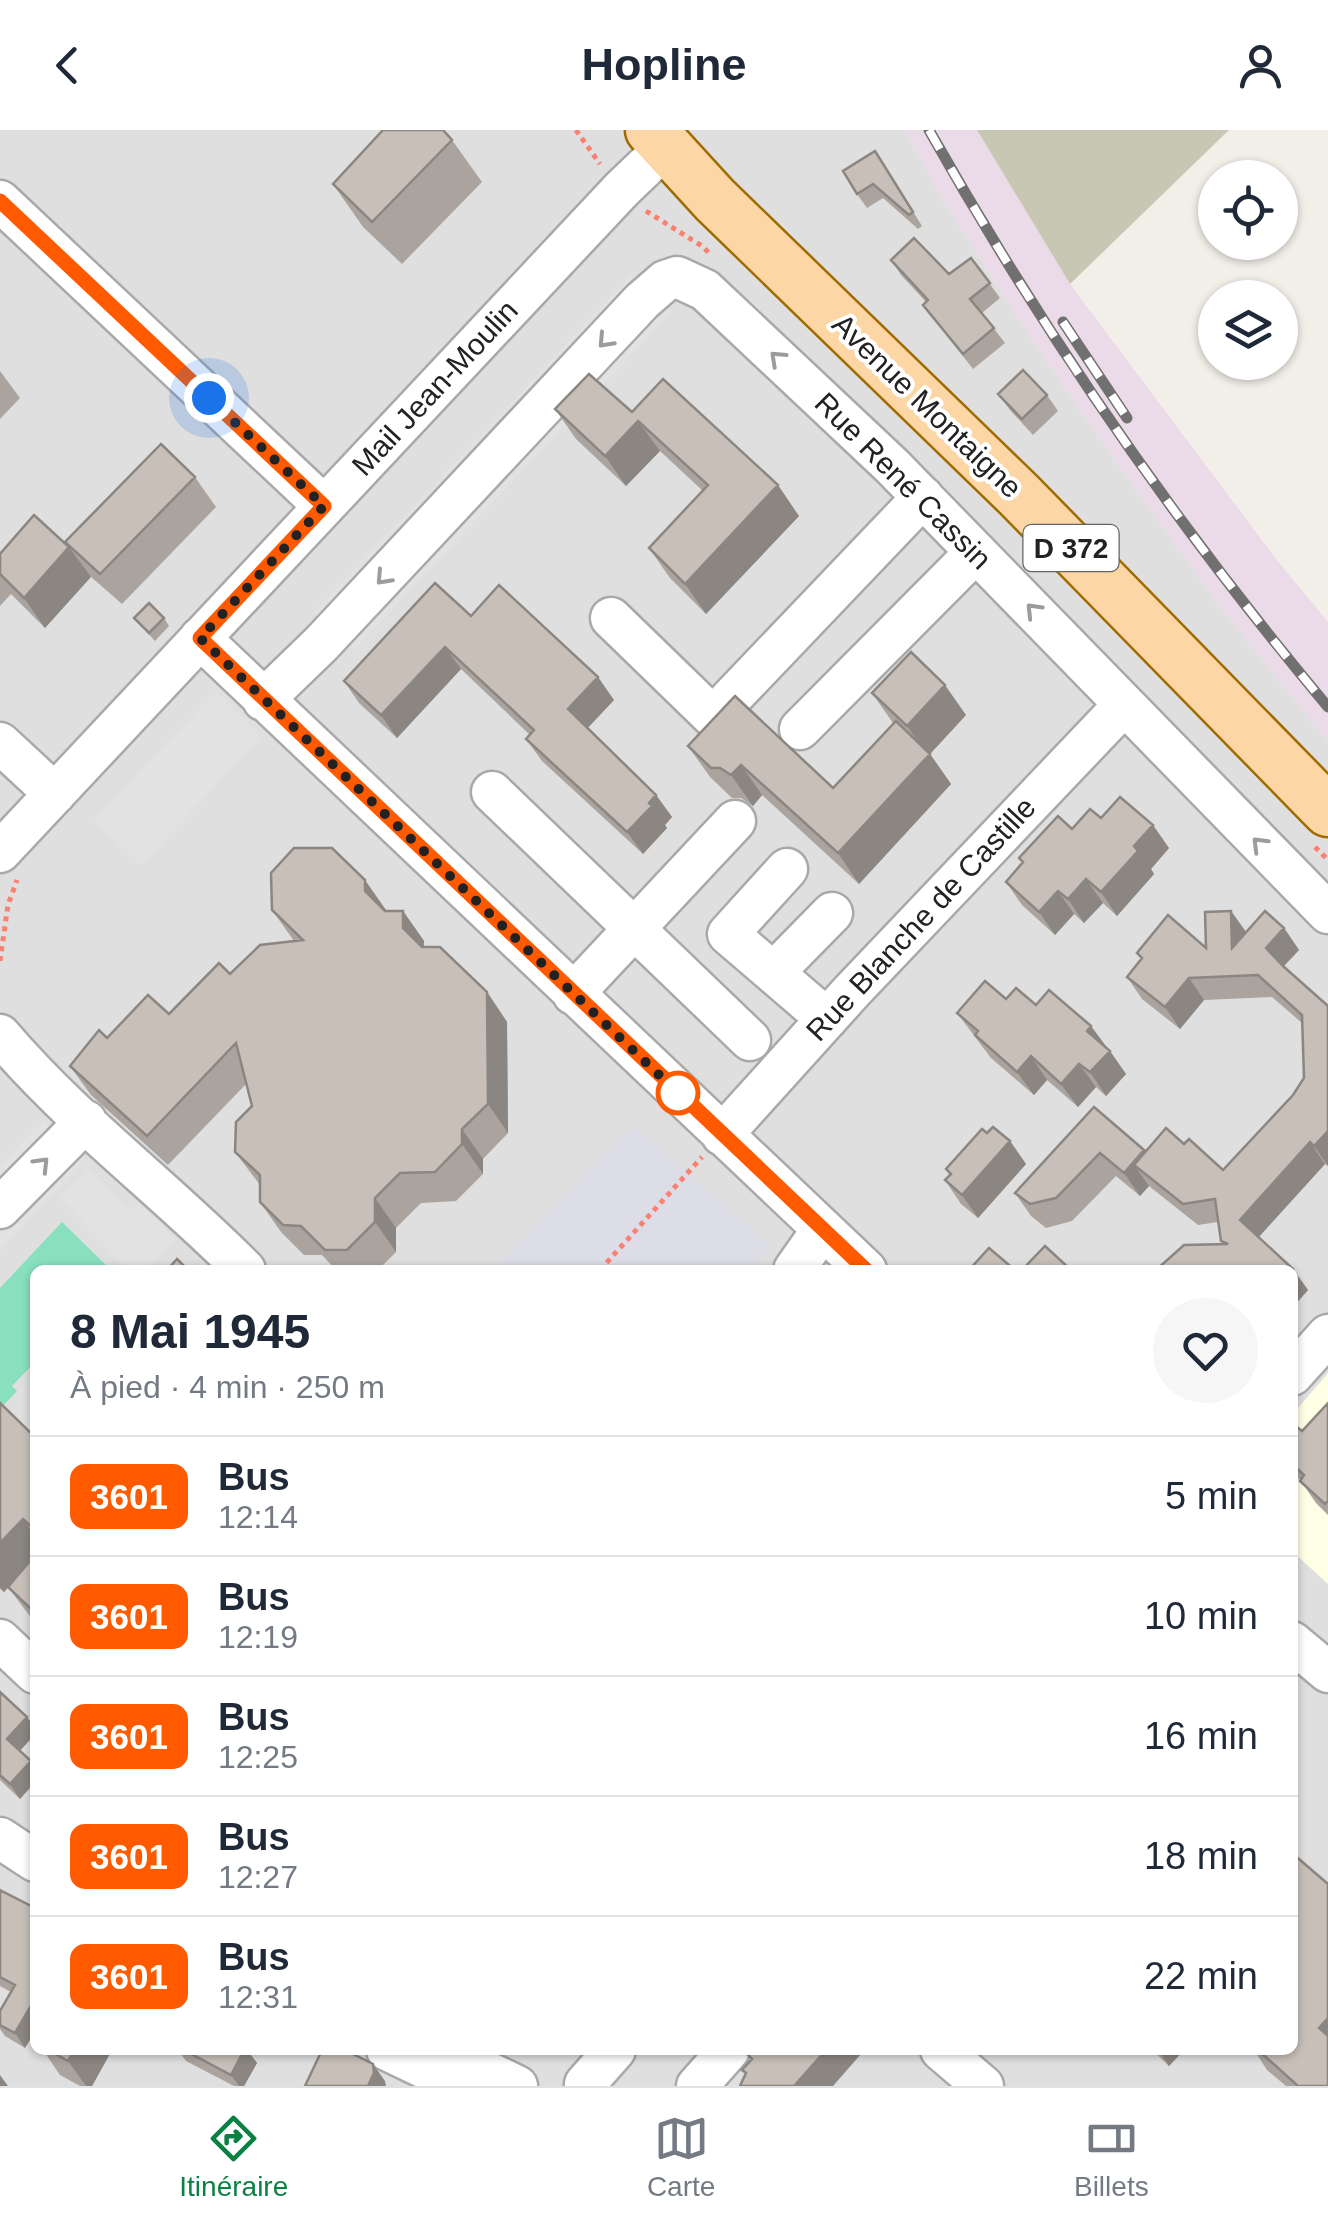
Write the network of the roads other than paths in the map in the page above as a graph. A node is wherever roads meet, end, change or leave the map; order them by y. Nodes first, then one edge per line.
1 (659, 138) edge
2 (6, 218) edge
3 (922, 496) junction
4 (324, 506) junction
5 (976, 552) junction
6 (611, 618) dead end
7 (200, 638) junction
8 (263, 700) junction
9 (1123, 706) junction
10 (800, 729) dead end
11 (0, 743) edge
12 (492, 792) dead end
13 (55, 794) junction
14 (1328, 811) edge
15 (734, 821) dead end
16 (0, 852) edge
17 (787, 869) dead end
18 (832, 913) dead end
19 (1328, 913) edge
20 (635, 928) junction
21 (774, 972) junction
22 (574, 994) junction
23 (827, 1020) junction
24 (750, 1040) dead end
25 (8, 1052) edge
26 (86, 1121) junction
27 (722, 1135) junction
28 (0, 1208) edge
29 (822, 1230) junction
30 (240, 1265) edge
31 (798, 1265) edge
32 (860, 1265) edge
33 (1328, 1335) edge
34 (1298, 1368) edge
35 (0, 1640) edge
36 (1298, 1647) edge
37 (30, 1668) edge
38 (1328, 1672) edge
39 (611, 2055) edge
40 (725, 2055) edge
41 (948, 2055) edge
42 (424, 2065) edge
43 (585, 2084) edge
44 (517, 2086) edge
45 (697, 2086) edge
46 (983, 2086) edge

1 - 4 street, Mail Jean-Moulin
1 - 14 main road, Avenue Montaigne / D 372
2 - 4 street
3 - 5 street, Rue René Cassin
3 - 6 street
3 -> 8 street, Rue René Cassin
4 - 7 street, Mail Jean-Moulin
9 -> 5 street, Rue René Cassin
5 - 10 street
7 - 8 street
7 - 13 street, Mail Jean-Moulin
8 - 22 street
19 -> 9 street, Rue René Cassin
9 - 23 street, Rue Blanche de Castille
11 - 13 street
12 - 20 street
13 - 16 street, Mail Jean-Moulin
15 - 20 street
17 - 21 street
18 - 21 street
20 - 22 street
20 - 24 street
21 - 23 street
22 - 27 street
23 - 27 street, Rue Blanche de Castille
25 - 26 street
28 -> 26 street
26 - 30 street
27 - 29 street
29 - 31 street
29 - 32 street
33 - 34 street
35 - 37 street
36 - 38 street
39 - 43 street
40 - 45 street
41 - 46 street
42 - 44 street

